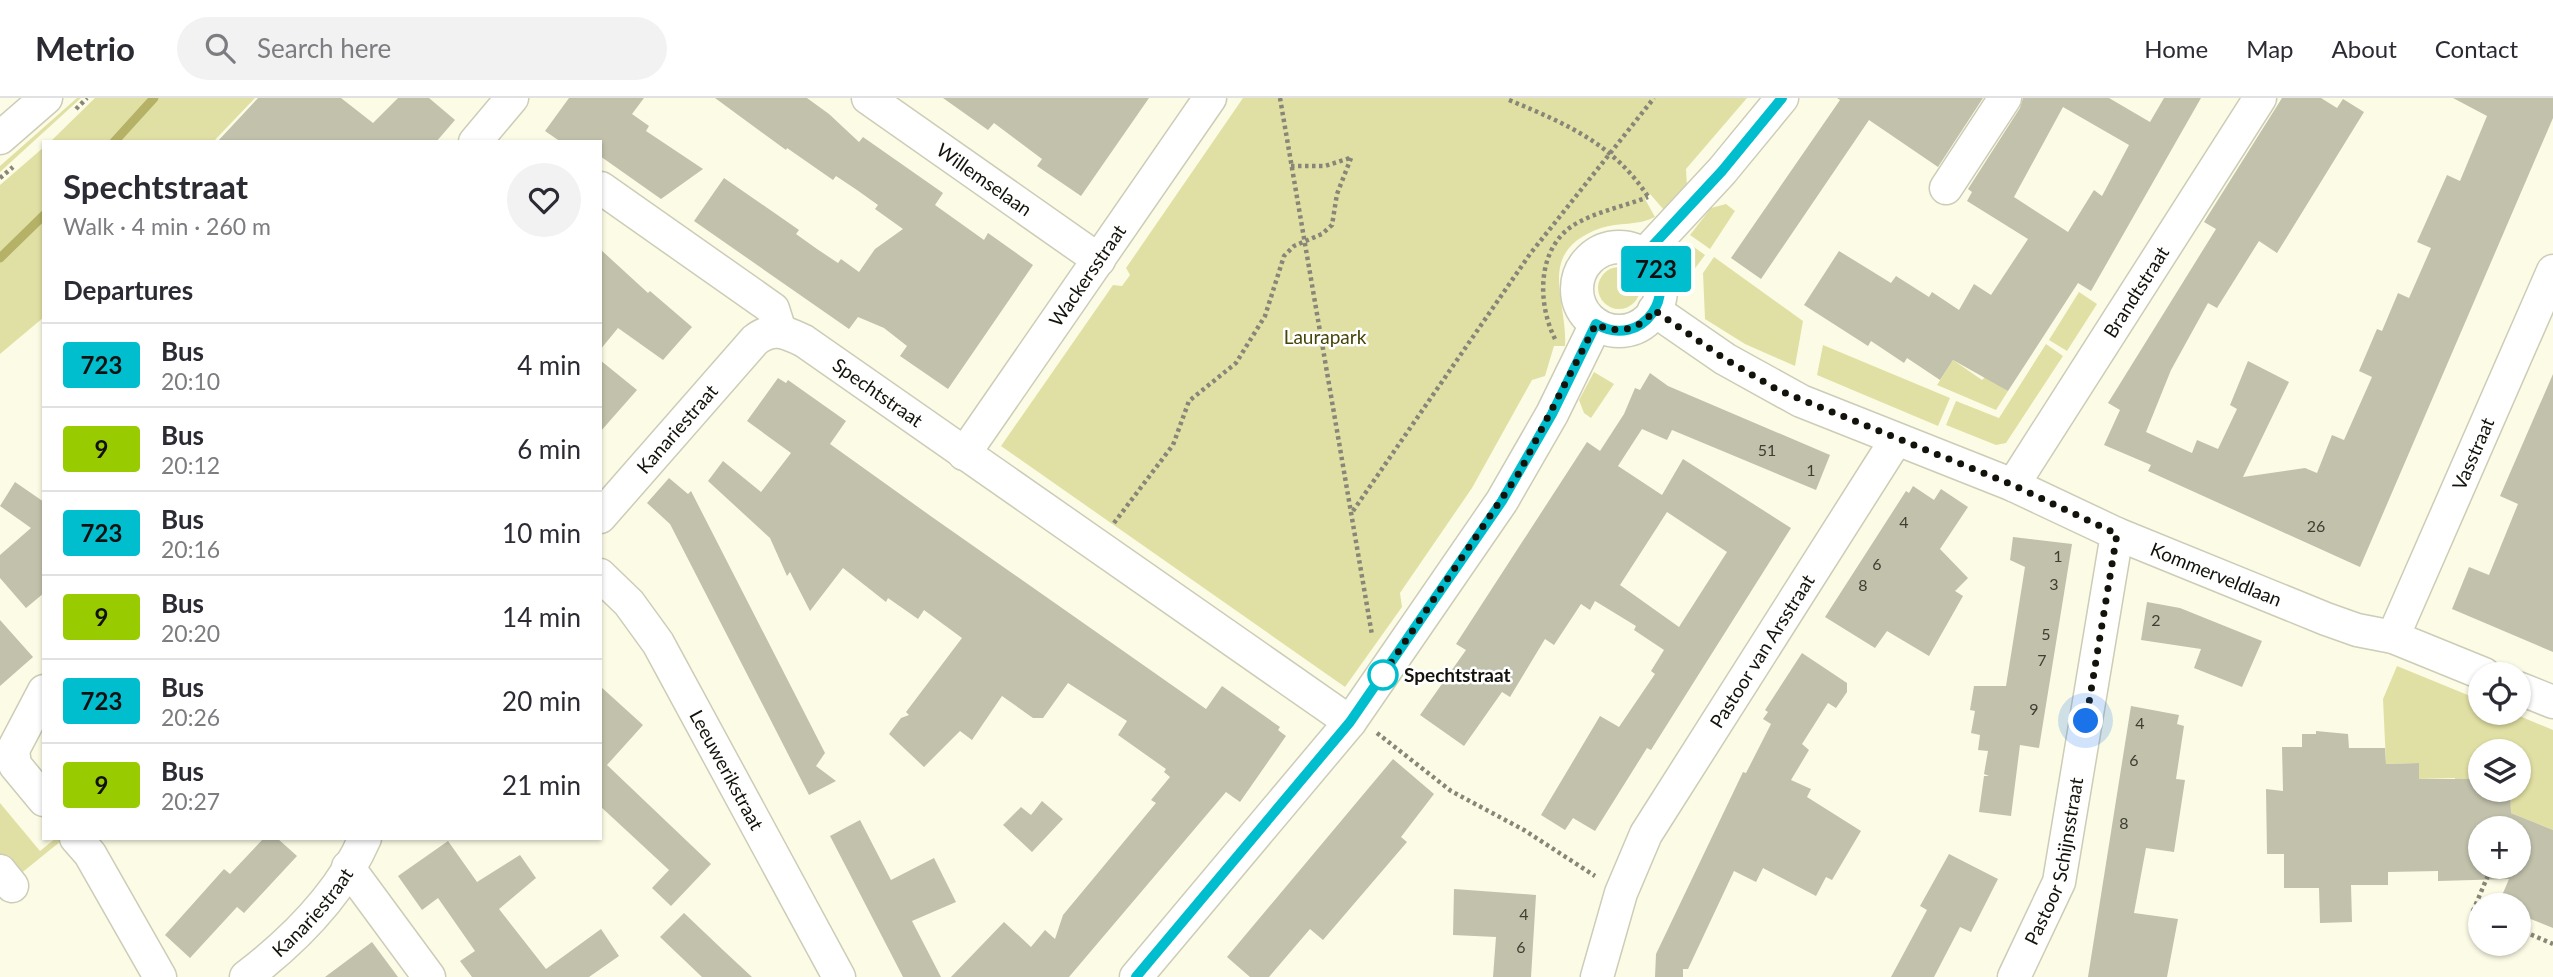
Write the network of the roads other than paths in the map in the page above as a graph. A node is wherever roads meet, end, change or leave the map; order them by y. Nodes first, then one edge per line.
1 (46, 98) edge
2 (868, 98) edge
3 (1210, 98) edge
4 (1782, 98) edge
5 (2005, 98) edge
6 (2260, 98) edge
7 (511, 100) edge
8 (0, 138) edge
9 (477, 140) edge
10 (1946, 188) dead end
11 (602, 189) edge
12 (1644, 255) junction
13 (1099, 260) junction
14 (2553, 271) edge
15 (1654, 310) junction
16 (1596, 324) junction
17 (768, 335) junction
18 (1896, 440) junction
19 (964, 454) junction
20 (2013, 485) junction
21 (602, 514) edge
22 (2117, 534) junction
23 (602, 577) edge
24 (2393, 637) junction
25 (2468, 667) edge
26 (2531, 693) edge
27 (42, 695) edge
28 (2553, 702) edge
29 (1361, 726) junction
30 (7, 756) edge
31 (42, 798) edge
32 (364, 840) edge
33 (92, 844) edge
34 (348, 867) junction
35 (160, 977) edge
36 (246, 977) edge
37 (429, 977) edge
38 (839, 977) edge
39 (1136, 977) edge
40 (1597, 977) edge
41 (2014, 977) edge

1 - 8 street
2 - 13 street, Willemselaan
3 - 13 street, Wackersstraat
4 - 12 street
5 - 10 street
6 - 20 street, Brandtstraat
7 - 9 street
11 - 17 street
12 - 15 street
12 - 16 street
13 - 19 street, Wackersstraat
14 - 24 street, Vasstraat
15 - 16 street
15 - 18 street, Kommerveldlaan
16 - 29 street
17 - 19 street, Spechtstraat
17 - 21 street, Kanariestraat
18 - 20 street, Kommerveldlaan
18 - 40 street, Pastoor van Arsstraat
19 - 29 street, Spechtstraat
20 - 22 street, Kommerveldlaan
22 - 24 street, Kommerveldlaan
22 - 41 street, Pastoor Schijnsstraat
23 - 38 street, Leeuwerikstraat
24 - 25 street, Kommerveldlaan
26 - 28 street
27 - 30 street
29 - 39 street
30 - 31 street
32 - 34 street, Kanariestraat
33 - 35 street
34 - 36 street, Kanariestraat
34 - 37 street

